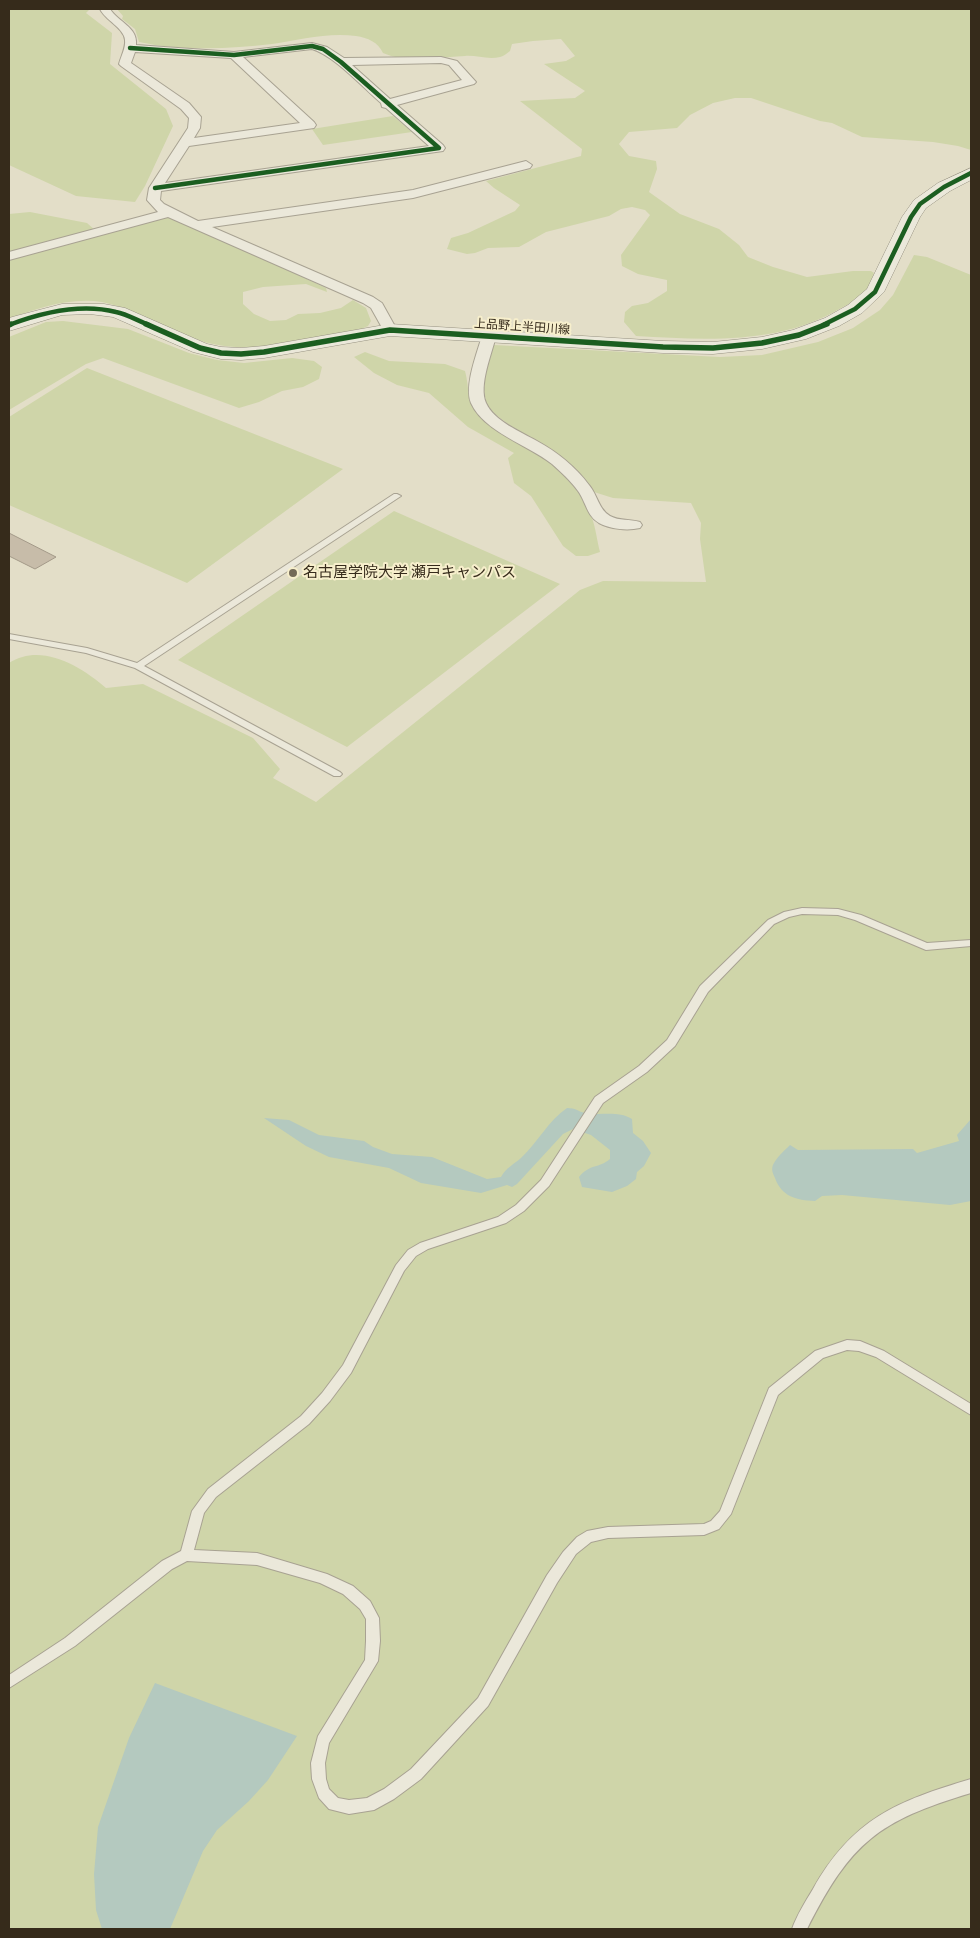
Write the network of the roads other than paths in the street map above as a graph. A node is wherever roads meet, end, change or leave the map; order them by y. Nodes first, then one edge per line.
1 (105, 9) edge
2 (130, 48) junction
3 (234, 55) junction
4 (341, 62) junction
5 (386, 104) junction
6 (183, 143) junction
7 (526, 165) dead end
8 (971, 173) edge
9 (155, 188) junction
10 (169, 213) junction
11 (197, 225) junction
12 (9, 256) edge
13 (9, 325) edge
14 (390, 330) junction
15 (489, 336) junction
16 (397, 496) dead end
17 (634, 525) dead end
18 (9, 637) edge
19 (138, 666) junction
20 (337, 774) dead end
21 (971, 943) edge
22 (971, 1410) edge
23 (186, 1555) junction
24 (9, 1682) edge
25 (971, 1786) edge
26 (798, 1929) edge

1 - 2 street
2 - 3 street
2 - 6 street
3 - 4 street
3 - 6 street
4 - 5 street
4 - 5 street
5 - 9 street
6 - 9 street
7 - 11 street
8 - 15 street, 上品野上半田川線
9 - 10 street
10 - 11 street
10 - 12 street
11 - 14 street
13 - 14 street, 上品野上半田川線
14 - 15 street, 上品野上半田川線
15 - 17 street
16 - 19 lane
18 - 19 lane
19 - 20 lane
21 - 23 lane
22 - 23 lane
23 - 24 lane
25 - 26 lane

